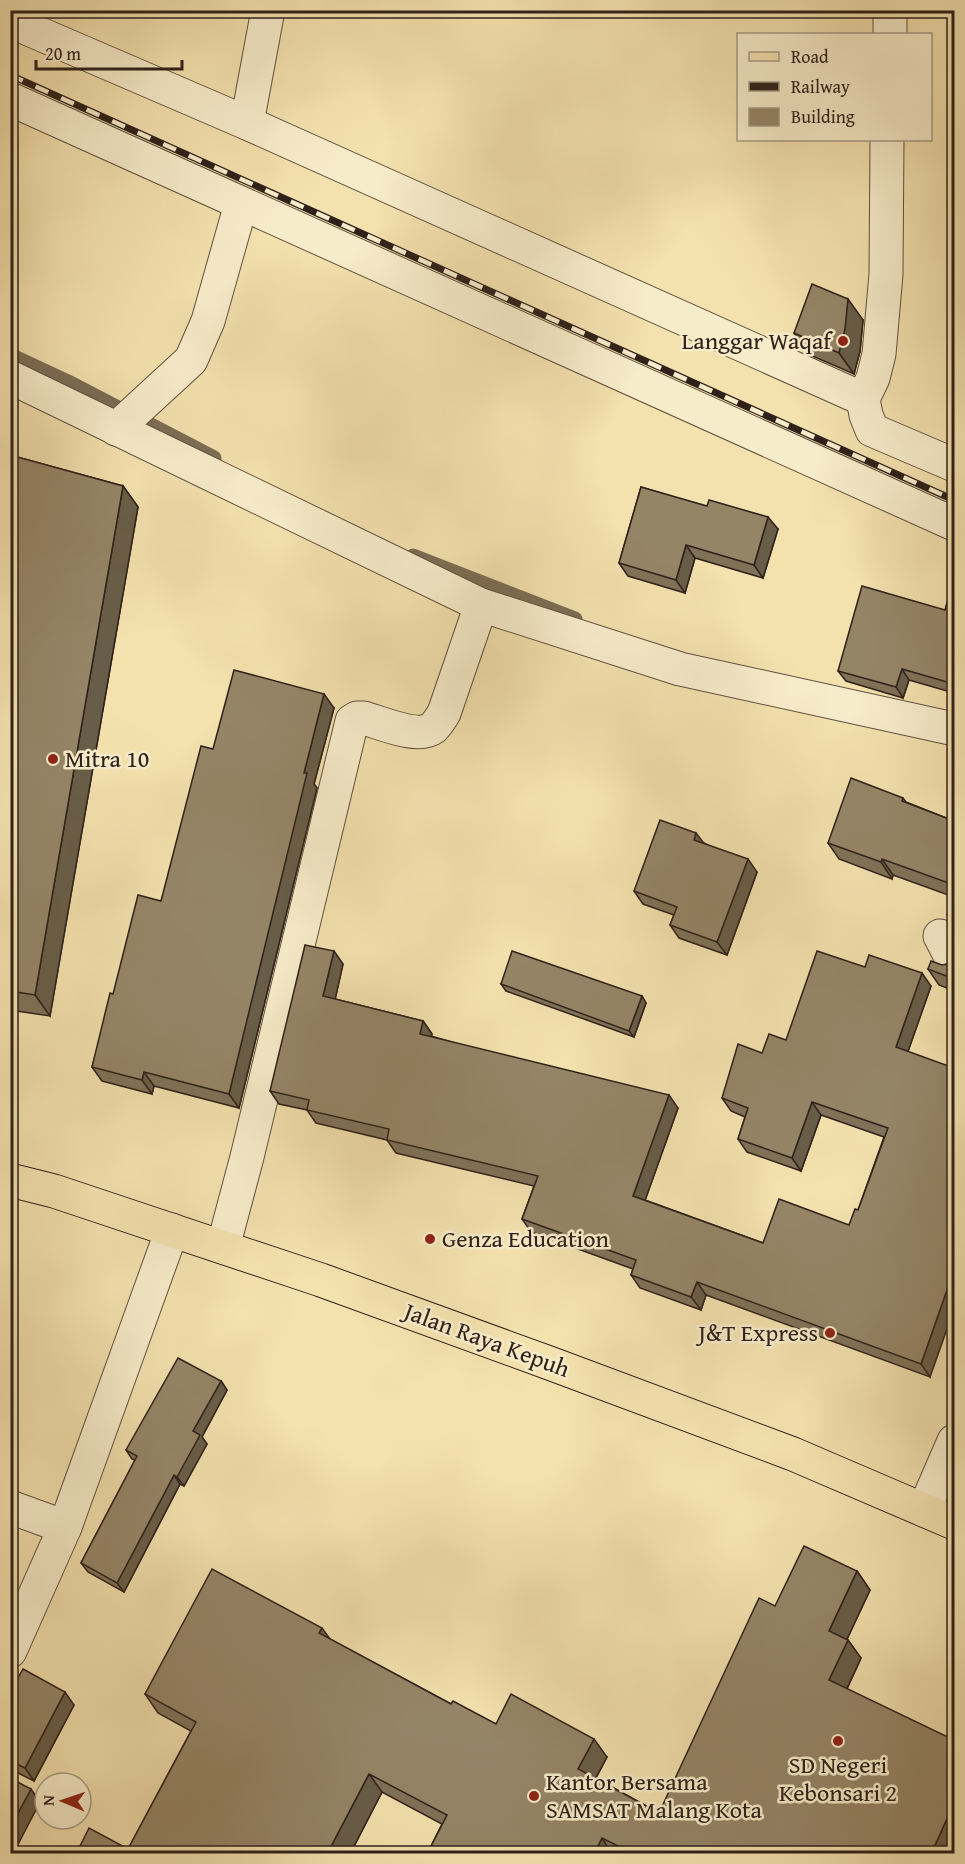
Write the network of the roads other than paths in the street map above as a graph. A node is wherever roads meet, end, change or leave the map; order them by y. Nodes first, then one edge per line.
1 (268, 10) edge
2 (890, 10) edge
3 (10, 21) edge
4 (890, 33) edge
5 (10, 99) edge
6 (247, 123) junction
7 (887, 141) edge
8 (241, 204) junction
9 (10, 377) edge
10 (863, 399) junction
11 (127, 419) junction
12 (954, 465) edge
13 (954, 524) edge
14 (481, 605) junction
15 (954, 729) edge
16 (10, 1180) edge
17 (172, 1230) junction
18 (223, 1247) junction
19 (954, 1441) edge
20 (10, 1507) edge
21 (924, 1510) junction
22 (954, 1523) edge
23 (65, 1527) junction
24 (10, 1651) edge

1 - 6 street
2 - 4 street
3 - 6 street
5 - 8 street
6 - 10 street
7 - 10 street
8 - 11 street
8 - 13 street
9 - 11 street
10 - 12 street
11 - 14 street
14 - 15 street
14 - 18 street
16 - 17 main road, Jalan Raya Kepuh
17 - 18 main road, Jalan Raya Kepuh
17 - 23 street
18 - 21 main road, Jalan Raya Kepuh
19 - 21 street
20 - 23 street
21 - 22 main road, Jalan Raya Kepuh
23 - 24 street

